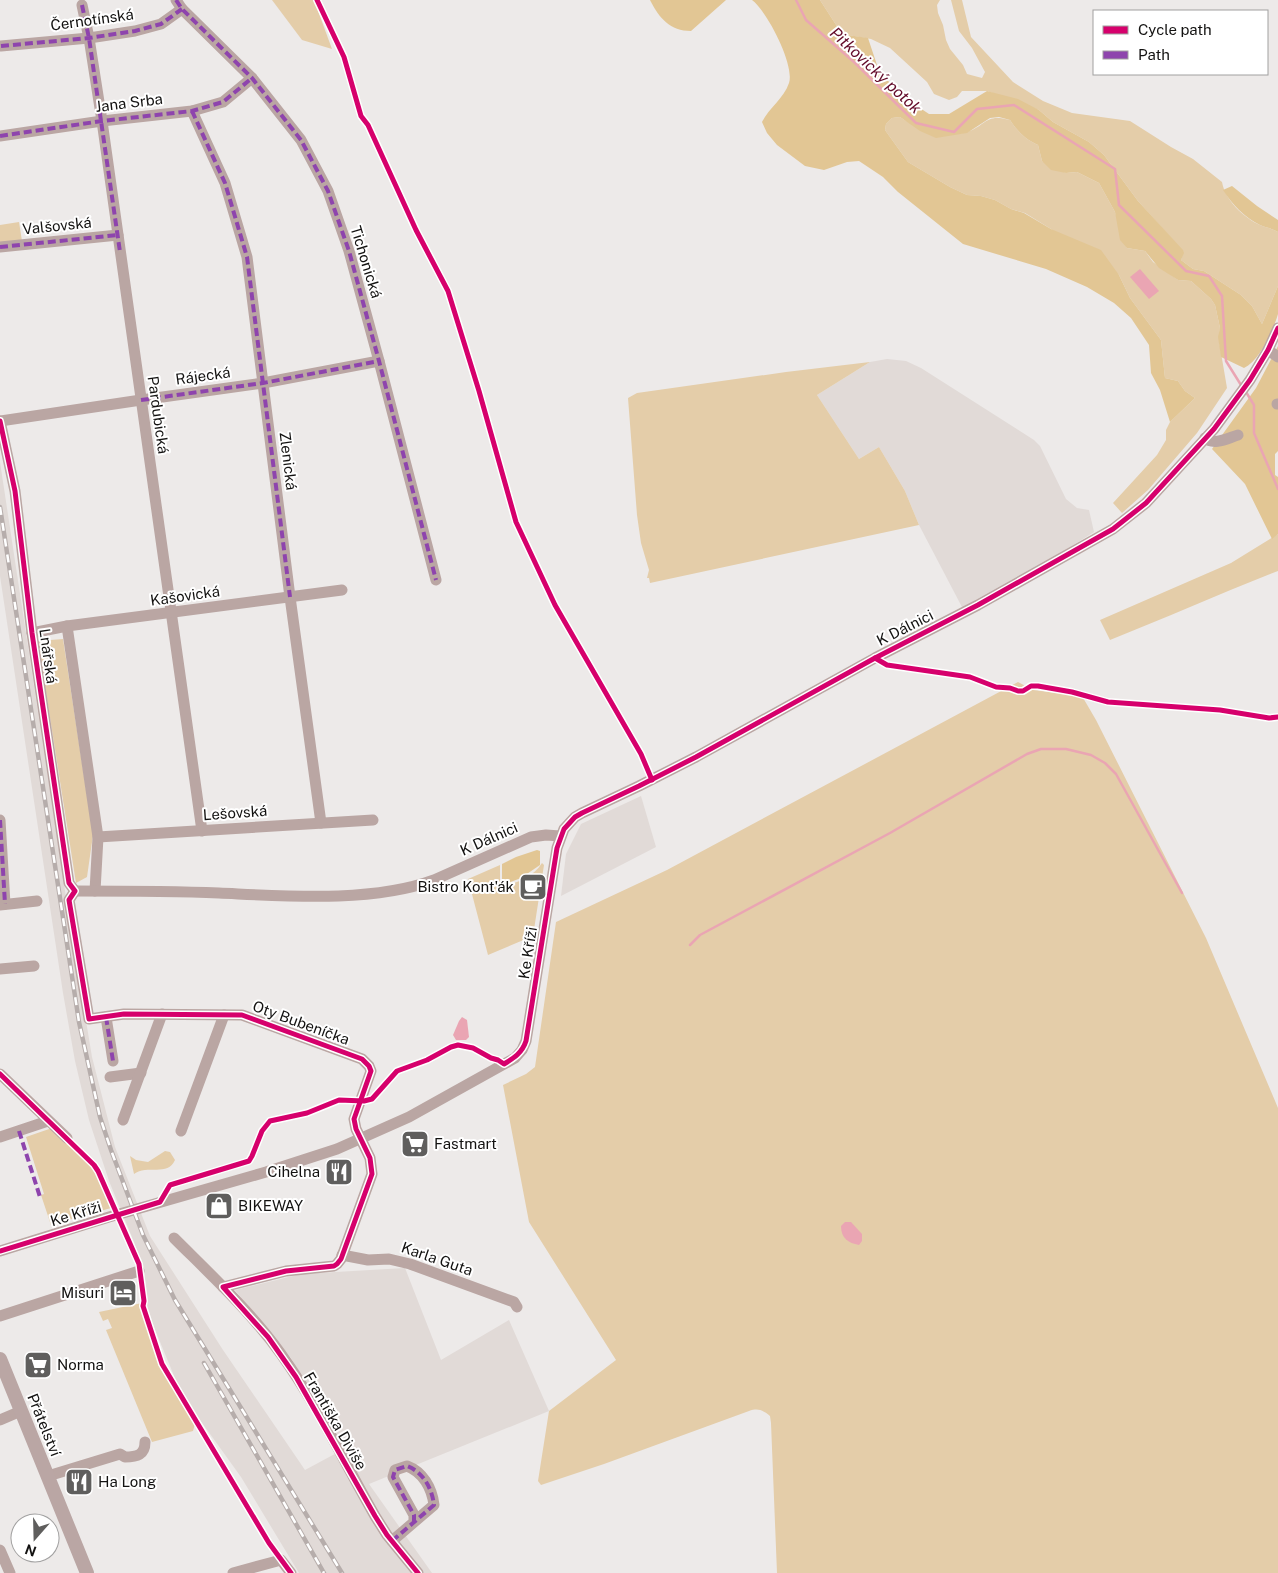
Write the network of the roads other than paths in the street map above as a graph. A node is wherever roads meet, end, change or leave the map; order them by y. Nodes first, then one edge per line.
1 (82, 4) dead end
2 (179, 4) edge
3 (90, 38) junction
4 (1, 46) edge
5 (252, 78) junction
6 (192, 111) junction
7 (102, 121) junction
8 (0, 136) edge
9 (118, 235) junction
10 (0, 248) edge
11 (1278, 328) edge
12 (1268, 350) junction
13 (1278, 357) edge
14 (380, 361) junction
15 (263, 384) junction
16 (141, 400) junction
17 (0, 421) edge
18 (1238, 434) dead end
19 (1206, 438) junction
20 (436, 580) dead end
21 (342, 590) dead end
22 (290, 597) junction
23 (172, 613) junction
24 (67, 626) junction
25 (32, 633) junction
26 (0, 820) edge
27 (373, 820) dead end
28 (321, 823) junction
29 (202, 830) junction
30 (560, 836) junction
31 (98, 837) junction
32 (75, 891) junction
33 (95, 891) junction
34 (37, 901) dead end
35 (2, 904) edge
36 (34, 966) dead end
37 (0, 969) edge
38 (162, 1014) junction
39 (224, 1015) junction
40 (106, 1017) junction
41 (113, 1061) dead end
42 (141, 1073) junction
43 (0, 1074) edge
44 (110, 1077) dead end
45 (123, 1120) dead end
46 (48, 1121) junction
47 (181, 1131) dead end
48 (0, 1137) edge
49 (67, 1138) dead end
50 (361, 1140) junction
51 (174, 1238) dead end
52 (0, 1252) edge
53 (342, 1255) junction
54 (139, 1271) dead end
55 (223, 1287) junction
56 (517, 1307) dead end
57 (0, 1316) edge
58 (0, 1359) edge
59 (21, 1410) junction
60 (0, 1420) edge
61 (145, 1442) dead end
62 (48, 1476) junction
63 (414, 1521) junction
64 (392, 1541) junction
65 (0, 1550) edge
66 (10, 1573) edge
67 (87, 1573) edge
68 (233, 1573) edge
69 (291, 1573) edge
70 (418, 1573) edge

1 - 3 street, Pardubická
2 - 3 street, Černotínská
2 - 5 street, Tichonická
3 - 4 street, Černotínská
3 - 7 street, Pardubická
5 - 6 street, Jana Srba
5 - 14 street, Tichonická
6 - 7 street, Jana Srba
6 - 15 street, Zlenická
7 - 8 street, Jana Srba
7 - 9 street, Pardubická
9 - 10 street, Valšovská
9 - 16 street, Pardubická
11 - 12 street, K Dálnici
12 - 13 street
12 - 19 street, K Dálnici
14 - 15 street, Rájecká
14 - 20 street, Tichonická
15 - 16 street, Rájecká
15 - 22 street, Zlenická
16 - 17 street, Rájecká
16 - 23 street, Pardubická
17 - 25 street, Lnářská
18 - 19 street
19 - 30 street, K Dálnici
21 - 22 street, Kašovická
22 - 23 street, Kašovická
22 - 28 street, Zlenická
23 - 24 street, Kašovická
23 - 29 street, Pardubická
24 - 25 street, Kašovická
24 - 31 street, Lnářská
25 - 32 street, Lnářská
26 - 35 street
27 - 28 street, Lešovská
28 - 29 street, Lešovská
29 - 31 street, Lešovská
30 - 33 street, K Dálnici
30 - 50 street, Ke Kříži
31 - 33 street, Lnářská
32 - 33 street, K Dálnici
32 - 40 street
34 - 35 street
36 - 37 street
38 - 39 street, Oty Bubeníčka
38 - 40 street, Oty Bubeníčka
38 - 42 street
39 - 47 street
39 - 50 street, Oty Bubeníčka
40 - 41 street
42 - 44 street
42 - 45 street
43 - 46 street
46 - 48 street
46 - 49 street
50 - 52 street, Ke Kříži
50 - 53 street
51 - 55 street, Františka Diviše
53 - 55 street
53 - 56 street, Karla Guta
54 - 57 street
55 - 64 street, Františka Diviše
58 - 59 main road, Přátelství
59 - 60 street
59 - 62 main road, Přátelství
61 - 62 street, Přátelství
62 - 67 main road, Přátelství
63 - 63 street
63 - 64 street
64 - 70 street, Františka Diviše
65 - 66 street
68 - 69 street

